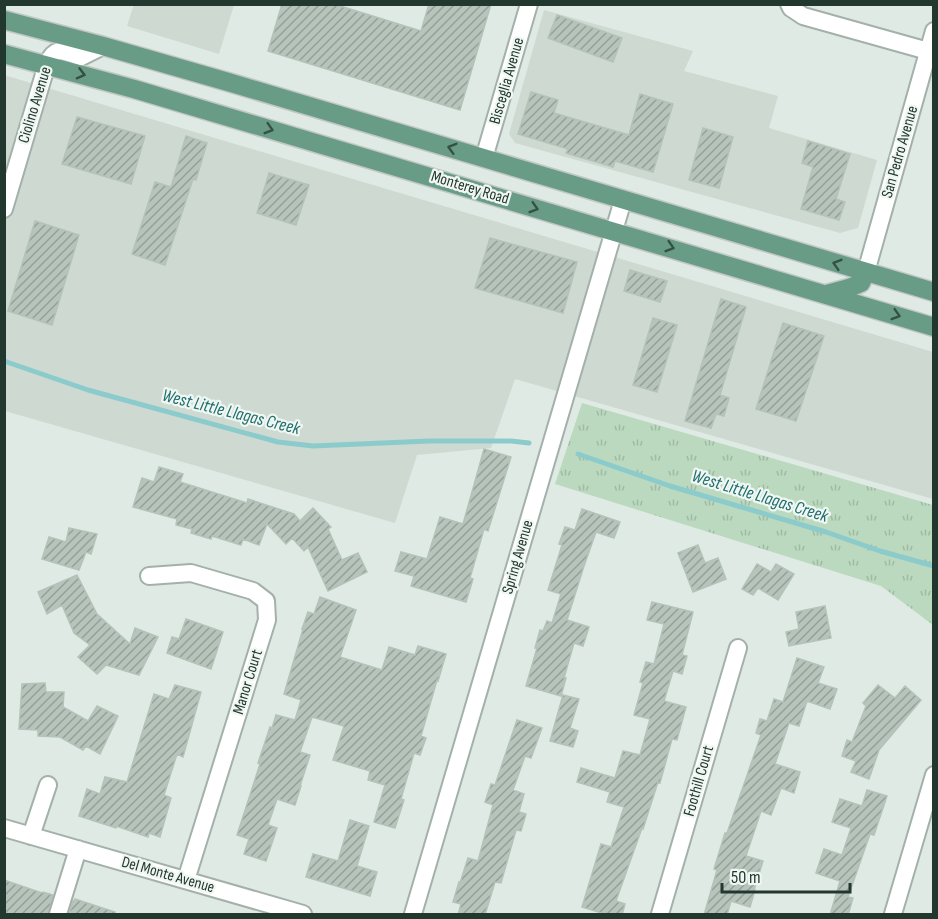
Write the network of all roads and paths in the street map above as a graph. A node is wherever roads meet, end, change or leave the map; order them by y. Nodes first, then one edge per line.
1 (529, 4) edge
2 (789, 4) edge
3 (4, 20) edge
4 (933, 31) edge
5 (103, 46) junction
6 (928, 51) junction
7 (4, 54) edge
8 (47, 64) junction
9 (484, 158) junction
10 (623, 200) junction
11 (4, 209) edge
12 (614, 230) junction
13 (866, 272) junction
14 (933, 292) edge
15 (825, 294) junction
16 (933, 327) edge
17 (149, 576) dead end
18 (738, 648) dead end
19 (933, 775) edge
20 (48, 785) dead end
21 (4, 828) edge
22 (31, 836) junction
23 (78, 849) junction
24 (186, 880) junction
25 (58, 915) edge
26 (303, 915) edge
27 (413, 915) edge
28 (660, 915) edge
29 (893, 915) edge

1 - 9 street, Bisceglia Avenue
2 - 6 street
3 - 5 main road, Monterey Road
4 - 6 street, San Pedro Avenue
5 - 8 street, Ciolino Avenue
9 -> 5 main road, Monterey Road
6 - 13 street, San Pedro Avenue
7 - 8 main road, Monterey Road
8 - 11 street, Ciolino Avenue
8 -> 12 main road, Monterey Road
9 - 10 main road, Monterey Road
10 - 12 street, Spring Avenue
13 -> 10 main road, Monterey Road
12 -> 15 main road, Monterey Road
12 - 27 street, Spring Avenue
13 - 14 main road, Monterey Road
13 - 15 main road
15 -> 16 main road, Monterey Road
17 - 24 street, Manor Court
18 - 28 street, Foothill Court
19 - 29 street
20 - 22 street
21 - 22 street, Del Monte Avenue
22 - 23 street, Del Monte Avenue
23 - 24 street, Del Monte Avenue
23 - 25 street
24 - 26 street, Del Monte Avenue

